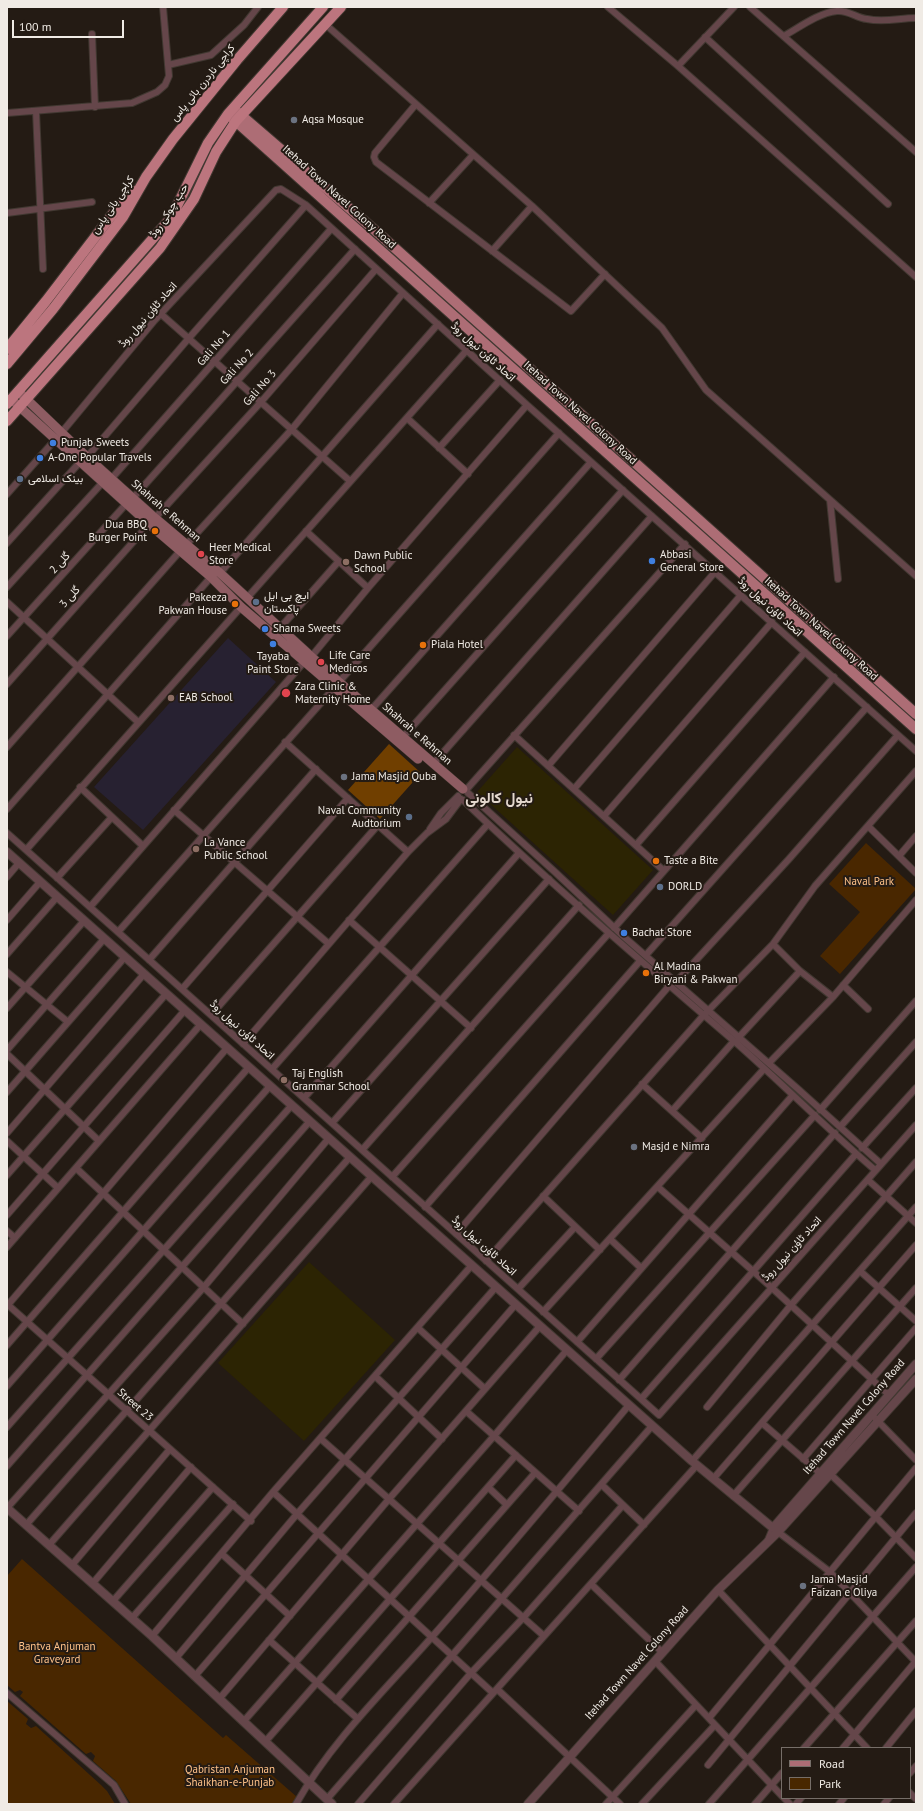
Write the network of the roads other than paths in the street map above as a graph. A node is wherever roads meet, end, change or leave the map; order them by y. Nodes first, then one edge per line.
1 (163, 7) edge
2 (258, 7) edge
3 (283, 7) edge
4 (323, 7) edge
5 (341, 7) edge
6 (608, 7) edge
7 (734, 7) edge
8 (750, 7) edge
9 (916, 18) edge
10 (325, 24) junction
11 (92, 34) dead end
12 (784, 36) junction
13 (705, 37) junction
14 (168, 65) junction
15 (678, 66) junction
16 (416, 104) junction
17 (95, 107) junction
18 (36, 111) junction
19 (231, 111) junction
20 (7, 113) edge
21 (239, 119) junction
22 (916, 152) edge
23 (473, 155) junction
24 (146, 177) joint
25 (92, 202) dead end
26 (430, 203) junction
27 (888, 204) dead end
28 (306, 205) junction
29 (532, 206) junction
30 (40, 209) junction
31 (7, 213) edge
32 (119, 214) junction
33 (331, 229) junction
34 (355, 249) junction
35 (492, 250) junction
36 (43, 269) dead end
37 (376, 269) junction
38 (605, 274) junction
39 (916, 277) edge
40 (403, 293) junction
41 (161, 314) junction
42 (438, 324) junction
43 (189, 338) junction
44 (7, 349) edge
45 (467, 350) junction
46 (216, 362) junction
47 (7, 364) edge
48 (500, 380) junction
49 (238, 381) junction
50 (18, 391) junction
51 (27, 399) junction
52 (9, 402) edge
53 (261, 402) junction
54 (527, 405) junction
55 (19, 407) junction
56 (407, 418) junction
57 (7, 421) edge
58 (292, 429) junction
59 (62, 432) junction
60 (559, 433) junction
61 (55, 440) junction
62 (439, 448) junction
63 (322, 458) junction
64 (84, 460) junction
65 (591, 462) junction
66 (468, 474) junction
67 (108, 480) junction
68 (350, 481) junction
69 (623, 490) junction
70 (7, 494) edge
71 (830, 500) junction
72 (130, 501) junction
73 (652, 516) junction
74 (152, 521) junction
75 (306, 531) junction
76 (7, 543) edge
77 (685, 544) junction
78 (184, 548) junction
79 (339, 561) junction
80 (715, 572) junction
81 (216, 575) junction
82 (916, 576) edge
83 (838, 579) dead end
84 (7, 587) edge
85 (368, 588) junction
86 (741, 595) junction
87 (247, 598) junction
88 (7, 602) edge
89 (241, 607) junction
90 (24, 617) junction
91 (772, 622) junction
92 (280, 628) junction
93 (7, 636) edge
94 (47, 638) junction
95 (805, 652) junction
96 (308, 659) junction
97 (78, 667) junction
98 (834, 677) junction
99 (7, 684) edge
100 (337, 685) junction
101 (108, 694) junction
102 (867, 707) junction
103 (907, 707) junction
104 (371, 710) junction
105 (916, 714) edge
106 (900, 715) junction
107 (138, 722) junction
108 (916, 729) edge
109 (514, 735) junction
110 (898, 735) junction
111 (403, 737) junction
112 (285, 742) junction
113 (7, 747) edge
114 (916, 751) edge
115 (433, 764) junction
116 (548, 766) junction
117 (316, 769) junction
118 (916, 771) edge
119 (80, 788) junction
120 (574, 789) junction
121 (462, 794) junction
122 (348, 798) junction
123 (7, 809) edge
124 (174, 810) junction
125 (604, 816) junction
126 (112, 817) junction
127 (488, 824) junction
128 (378, 825) junction
129 (868, 826) junction
130 (7, 833) edge
131 (204, 835) junction
132 (916, 836) edge
133 (636, 845) junction
134 (143, 846) junction
135 (26, 850) junction
136 (7, 852) edge
137 (408, 852) junction
138 (519, 853) junction
139 (899, 856) junction
140 (235, 862) junction
141 (19, 863) junction
142 (663, 870) junction
143 (916, 872) edge
144 (7, 877) edge
145 (57, 878) junction
146 (549, 879) junction
147 (40, 882) junction
148 (267, 890) junction
149 (57, 897) junction
150 (916, 900) edge
151 (90, 906) junction
152 (579, 906) junction
153 (298, 917) junction
154 (7, 920) edge
155 (349, 920) junction
156 (84, 921) junction
157 (614, 928) junction
158 (118, 932) junction
159 (609, 933) junction
160 (104, 939) junction
161 (328, 944) junction
162 (773, 944) junction
163 (379, 946) junction
164 (7, 954) edge
165 (646, 955) junction
166 (125, 957) junction
167 (149, 960) junction
168 (640, 961) junction
169 (800, 971) junction
170 (7, 972) edge
171 (144, 974) junction
172 (412, 975) junction
173 (676, 982) junction
174 (843, 985) junction
175 (669, 986) junction
176 (26, 987) junction
177 (182, 989) junction
178 (166, 994) junction
179 (833, 997) junction
180 (916, 1000) edge
181 (441, 1001) junction
182 (47, 1005) junction
183 (7, 1008) edge
184 (868, 1009) dead end
185 (185, 1010) junction
186 (708, 1010) junction
187 (211, 1015) junction
188 (703, 1016) junction
189 (68, 1022) junction
190 (201, 1024) junction
191 (471, 1028) junction
192 (736, 1039) junction
193 (916, 1042) edge
194 (243, 1044) junction
195 (227, 1048) junction
196 (7, 1050) edge
197 (7, 1054) edge
198 (769, 1063) junction
199 (249, 1067) junction
200 (272, 1069) junction
201 (764, 1069) junction
202 (25, 1071) junction
203 (642, 1084) junction
204 (270, 1086) junction
205 (916, 1088) edge
206 (44, 1090) junction
207 (7, 1092) edge
208 (793, 1095) junction
209 (304, 1098) junction
210 (292, 1105) junction
211 (65, 1109) junction
212 (820, 1110) junction
213 (672, 1111) junction
214 (815, 1115) junction
215 (310, 1121) junction
216 (332, 1124) junction
217 (916, 1125) edge
218 (84, 1127) junction
219 (840, 1127) junction
220 (7, 1132) edge
221 (835, 1133) junction
222 (329, 1138) junction
223 (702, 1138) junction
224 (7, 1141) edge
225 (99, 1141) junction
226 (862, 1148) junction
227 (362, 1150) junction
228 (856, 1154) junction
229 (23, 1156) junction
230 (350, 1157) junction
231 (916, 1162) edge
232 (881, 1164) junction
233 (76, 1168) junction
234 (875, 1170) junction
235 (43, 1174) junction
236 (7, 1175) edge
237 (372, 1176) junction
238 (392, 1177) junction
239 (868, 1180) junction
240 (658, 1187) junction
241 (58, 1188) junction
242 (103, 1194) junction
243 (543, 1196) junction
244 (886, 1196) junction
245 (916, 1206) edge
246 (425, 1207) junction
247 (123, 1212) junction
248 (688, 1214) junction
249 (7, 1215) edge
250 (908, 1216) junction
251 (916, 1223) edge
252 (575, 1227) junction
253 (7, 1231) edge
254 (143, 1231) junction
255 (710, 1232) junction
256 (456, 1234) junction
257 (15, 1238) junction
258 (610, 1239) junction
259 (916, 1245) edge
260 (7, 1247) edge
261 (164, 1250) junction
262 (600, 1250) junction
263 (732, 1252) junction
264 (486, 1261) junction
265 (472, 1265) junction
266 (182, 1267) junction
267 (641, 1268) junction
268 (754, 1271) junction
269 (860, 1271) junction
270 (204, 1287) junction
271 (496, 1287) junction
272 (771, 1287) junction
273 (879, 1288) junction
274 (916, 1288) edge
275 (518, 1289) junction
276 (221, 1303) junction
277 (516, 1304) junction
278 (7, 1305) edge
279 (791, 1305) junction
280 (900, 1307) junction
281 (543, 1312) junction
282 (916, 1321) edge
283 (27, 1322) junction
284 (243, 1324) junction
285 (812, 1324) junction
286 (540, 1326) junction
287 (418, 1328) junction
288 (916, 1328) edge
289 (47, 1340) junction
290 (577, 1342) junction
291 (832, 1342) junction
292 (7, 1345) edge
293 (442, 1350) junction
294 (567, 1350) junction
295 (68, 1358) junction
296 (596, 1359) junction
297 (852, 1361) junction
298 (916, 1364) edge
299 (461, 1367) junction
300 (87, 1375) junction
301 (376, 1376) junction
302 (872, 1379) junction
303 (916, 1379) edge
304 (620, 1380) junction
305 (7, 1386) edge
306 (485, 1389) junction
307 (108, 1395) junction
308 (889, 1395) junction
309 (398, 1399) junction
310 (641, 1399) junction
311 (629, 1405) junction
312 (707, 1407) dead end
313 (127, 1410) junction
314 (466, 1411) junction
315 (418, 1417) junction
316 (875, 1418) junction
317 (762, 1423) junction
318 (652, 1426) junction
319 (7, 1427) edge
320 (149, 1430) junction
321 (494, 1436) junction
322 (321, 1439) junction
323 (442, 1439) junction
324 (781, 1441) junction
325 (170, 1449) junction
326 (516, 1456) junction
327 (803, 1459) junction
328 (916, 1460) edge
329 (344, 1461) junction
330 (695, 1463) junction
331 (7, 1466) edge
332 (191, 1467) junction
333 (916, 1468) edge
334 (825, 1472) junction
335 (535, 1473) junction
336 (365, 1478) junction
337 (713, 1479) junction
338 (602, 1485) junction
339 (213, 1487) junction
340 (488, 1487) junction
341 (273, 1492) junction
342 (556, 1492) junction
343 (733, 1496) junction
344 (389, 1499) junction
345 (233, 1504) junction
346 (507, 1505) junction
347 (623, 1506) junction
348 (7, 1508) edge
349 (579, 1512) junction
350 (916, 1513) edge
351 (297, 1514) junction
352 (876, 1517) junction
353 (251, 1521) junction
354 (416, 1524) junction
355 (26, 1525) junction
356 (644, 1525) junction
357 (775, 1530) junction
358 (318, 1533) junction
359 (896, 1538) junction
360 (439, 1544) junction
361 (49, 1545) junction
362 (222, 1554) junction
363 (341, 1555) junction
364 (916, 1558) edge
365 (459, 1561) junction
366 (72, 1565) junction
367 (916, 1567) edge
368 (830, 1572) junction
369 (245, 1575) junction
370 (368, 1579) junction
371 (480, 1580) junction
372 (93, 1583) junction
373 (591, 1584) junction
374 (718, 1590) junction
375 (850, 1593) junction
376 (265, 1594) junction
377 (501, 1599) junction
378 (390, 1600) junction
379 (113, 1601) junction
380 (290, 1616) junction
381 (410, 1617) junction
382 (873, 1617) junction
383 (132, 1618) junction
384 (523, 1618) junction
385 (916, 1621) edge
386 (152, 1636) junction
387 (544, 1636) junction
388 (432, 1638) junction
389 (269, 1640) junction
390 (897, 1642) junction
391 (770, 1645) junction
392 (662, 1652) junction
393 (452, 1655) junction
394 (176, 1658) junction
395 (654, 1661) junction
396 (916, 1661) edge
397 (296, 1663) junction
398 (790, 1666) junction
399 (471, 1673) junction
400 (195, 1676) junction
401 (317, 1683) junction
402 (811, 1688) junction
403 (495, 1691) junction
404 (7, 1693) edge
405 (220, 1698) junction
406 (336, 1700) junction
407 (696, 1705) junction
408 (916, 1711) edge
409 (835, 1714) junction
410 (709, 1718) junction
411 (358, 1719) junction
412 (244, 1721) junction
413 (716, 1725) junction
414 (855, 1735) junction
415 (729, 1739) junction
416 (265, 1742) junction
417 (805, 1747) edge
418 (844, 1747) edge
419 (866, 1747) edge
420 (887, 1747) edge
421 (570, 1757) junction
422 (748, 1760) junction
423 (708, 1764) dead end
424 (781, 1774) edge
425 (308, 1782) junction
426 (772, 1785) junction
427 (781, 1795) edge
428 (612, 1797) junction
429 (330, 1801) edge
430 (125, 1804) edge
431 (296, 1804) edge
432 (358, 1804) edge
433 (394, 1804) edge
434 (528, 1804) edge
435 (606, 1804) edge
436 (620, 1804) edge
437 (642, 1804) edge
438 (709, 1804) edge
439 (755, 1804) edge

1 - 14 street
2 - 14 street
3 - 24 highway, کراچی ناردرن بائی پاس
4 - 19 highway
5 - 10 highway, حب چوکی روڈ
6 - 15 street
7 - 13 street
8 - 12 street
9 - 12 street
10 - 16 street
10 - 21 highway, حب چوکی روڈ
11 - 17 street
12 - 22 street
13 - 15 street
13 - 27 street
14 - 17 street
15 - 39 street
16 - 23 street
16 - 26 street
17 - 18 street
18 - 20 street
18 - 30 street
19 - 21 main road, Itehad Town Navel Colony Road
19 - 50 highway
21 - 51 highway, حب چوکی روڈ
21 - 103 main road, Itehad Town Navel Colony Road
21 - 106 main road, Itehad Town Navel Colony Road
23 - 26 street
23 - 29 street
24 - 32 highway, کراچی بائی پاس
25 - 30 street
26 - 35 street
28 - 33 street, اتحاد ٹاؤن نیول روڈ
28 - 41 street, اتحاد ٹاؤن نیول روڈ
28 - 43 street
29 - 35 street
29 - 38 street
30 - 31 street
30 - 36 street
32 - 44 highway, کراچی بائی پاس
32 - 47 highway, کراچی بائی پاس
33 - 34 street, اتحاد ٹاؤن نیول روڈ
33 - 46 street, Gali No 1
34 - 37 street, اتحاد ٹاؤن نیول روڈ
34 - 49 street, Gali No 2
35 - 38 street
37 - 40 street, اتحاد ٹاؤن نیول روڈ
37 - 53 street, Gali No 3
38 - 71 street
40 - 42 street, اتحاد ٹاؤن نیول روڈ
40 - 58 street
41 - 43 street
41 - 59 street, اتحاد ٹاؤن نیول روڈ
42 - 45 street, اتحاد ٹاؤن نیول روڈ
42 - 63 street
43 - 46 street
43 - 64 street
45 - 48 street, اتحاد ٹاؤن نیول روڈ
45 - 56 street
46 - 49 street
46 - 67 street, Gali No 1
48 - 54 street, اتحاد ٹاؤن نیول روڈ
48 - 62 street
49 - 53 street
49 - 72 street, Gali No 2
50 - 51 main road, Shahrah e Rehman
50 - 52 highway
51 - 55 highway, حب چوکی روڈ
51 - 59 main road, Shahrah e Rehman
52 - 55 main road, Shahrah e Rehman
53 - 58 street
53 - 74 street, Gali No 3
54 - 60 street, اتحاد ٹاؤن نیول روڈ
54 - 66 street
55 - 57 highway, حب چوکی روڈ
55 - 61 main road, Shahrah e Rehman
56 - 62 street
56 - 68 street
58 - 63 street
58 - 78 street
59 - 61 street, اتحاد ٹاؤن نیول روڈ
59 - 64 main road, Shahrah e Rehman
60 - 65 street, اتحاد ٹاؤن نیول روڈ
60 - 100 street
61 - 64 main road, Shahrah e Rehman
61 - 70 street, اتحاد ٹاؤن نیول روڈ
62 - 66 street
63 - 68 street
63 - 81 street
64 - 67 main road, Shahrah e Rehman
64 - 76 street
65 - 69 street, اتحاد ٹاؤن نیول روڈ
65 - 104 street
66 - 85 street
67 - 72 main road, Shahrah e Rehman
67 - 84 street, گلی 2
68 - 75 street
69 - 73 street, اتحاد ٹاؤن نیول روڈ
69 - 111 street
71 - 82 street
71 - 83 street
72 - 74 main road, Shahrah e Rehman
72 - 90 street, گلی 2
73 - 77 street, اتحاد ٹاؤن نیول روڈ
73 - 115 street
74 - 78 main road, Shahrah e Rehman
74 - 94 street, گلی 3
75 - 79 street
75 - 87 street
77 - 80 street, اتحاد ٹاؤن نیول روڈ
77 - 109 street
78 - 81 main road, Shahrah e Rehman
78 - 97 street
79 - 85 street
79 - 92 street
80 - 86 street, اتحاد ٹاؤن نیول روڈ
80 - 116 street
81 - 87 main road, Shahrah e Rehman
81 - 89 main road, Shahrah e Rehman
81 - 101 street
85 - 96 street
86 - 91 street, اتحاد ٹاؤن نیول روڈ
86 - 120 street
87 - 92 main road, Shahrah e Rehman
88 - 90 street
89 - 96 main road, Shahrah e Rehman
89 - 107 street
90 - 93 street, گلی 2
90 - 94 street
91 - 95 street, اتحاد ٹاؤن نیول روڈ
91 - 125 street
92 - 96 main road, Shahrah e Rehman
94 - 97 street
94 - 99 street, گلی 3
95 - 98 street, اتحاد ٹاؤن نیول روڈ
95 - 133 street
96 - 100 main road, Shahrah e Rehman
96 - 124 street
97 - 101 street
97 - 113 street
98 - 102 street, اتحاد ٹاؤن نیول روڈ
98 - 142 street
100 - 104 main road, Shahrah e Rehman
100 - 112 street
100 - 121 main road, Shahrah e Rehman
101 - 107 street
101 - 123 street
102 - 110 street, اتحاد ٹاؤن نیول روڈ
102 - 165 street
103 - 105 main road, Itehad Town Navel Colony Road
103 - 106 main road
104 - 111 main road, Shahrah e Rehman
106 - 108 main road, Itehad Town Navel Colony Road
107 - 119 street
109 - 116 street
109 - 121 street
110 - 114 street, اتحاد ٹاؤن نیول روڈ
110 - 173 street
111 - 115 main road, Shahrah e Rehman
112 - 117 street
112 - 131 street
115 - 121 main road, Shahrah e Rehman
116 - 120 street
117 - 122 street
117 - 140 street
118 - 129 street
119 - 126 street
119 - 135 street
120 - 125 street
121 - 127 street
121 - 137 street
121 - 157 street
122 - 128 street
122 - 148 street
124 - 131 street
124 - 134 street
125 - 133 street
126 - 134 street
126 - 145 street
127 - 138 street
127 - 163 street
128 - 137 street
128 - 153 street
129 - 139 street
129 - 162 street
130 - 135 street, اتحاد ٹاؤن نیول روڈ
131 - 140 street
131 - 158 street
132 - 139 street
133 - 142 street
134 - 151 street
135 - 145 street, اتحاد ٹاؤن نیول روڈ
136 - 141 street
137 - 155 street
138 - 146 street
138 - 172 street
139 - 143 street
140 - 148 street
140 - 167 street
141 - 144 street
141 - 147 street
142 - 157 street
145 - 151 street, اتحاد ٹاؤن نیول روڈ
146 - 152 street
146 - 181 street
147 - 149 street
147 - 154 street
148 - 153 street
148 - 177 street
149 - 156 street
149 - 164 street
150 - 174 street
151 - 158 street, اتحاد ٹاؤن نیول روڈ
152 - 159 street
152 - 191 street
153 - 161 street
153 - 187 street
155 - 161 street
155 - 163 street
156 - 160 street
156 - 176 street
157 - 165 street
158 - 167 street, اتحاد ٹاؤن نیول روڈ
159 - 168 street
159 - 238 street
160 - 166 street
160 - 182 street
161 - 194 street
162 - 169 street
162 - 186 street
163 - 172 street
163 - 200 street
165 - 173 street
166 - 171 street
166 - 189 street
167 - 177 street, اتحاد ٹاؤن نیول روڈ
168 - 175 street
168 - 246 street
169 - 179 street
169 - 192 street
170 - 176 street
171 - 178 street
171 - 206 street
172 - 181 street
172 - 209 street
173 - 186 street
174 - 179 street
174 - 184 street
175 - 188 street
175 - 256 street
176 - 182 street
176 - 183 street
177 - 187 street, اتحاد ٹاؤن نیول روڈ
178 - 185 street
178 - 211 street
179 - 198 street
180 - 212 street
181 - 191 street
181 - 216 street
182 - 189 street
182 - 196 street
185 - 190 street
185 - 218 street
186 - 188 street
186 - 192 street
187 - 194 street, اتحاد ٹاؤن نیول روڈ
188 - 192 street
188 - 203 street
189 - 202 street
190 - 195 street
190 - 225 street
191 - 227 street
192 - 198 street
192 - 201 street
192 - 213 street
193 - 219 street
194 - 200 street, اتحاد ٹاؤن نیول روڈ
195 - 199 street
195 - 242 street
197 - 202 street
198 - 212 street
199 - 204 street
199 - 247 street
200 - 209 street, اتحاد ٹاؤن نیول روڈ
201 - 208 street
201 - 223 street
202 - 206 street
202 - 207 street
203 - 213 street
203 - 243 street
204 - 210 street
204 - 254 street
205 - 226 street
206 - 211 street
206 - 220 street
208 - 214 street
208 - 248 street
209 - 216 street, اتحاد ٹاؤن نیول روڈ
210 - 215 street
210 - 261 street
211 - 218 street
211 - 229 street
212 - 219 street
213 - 223 street
214 - 221 street
214 - 255 street
215 - 222 street
215 - 266 street
216 - 227 street, اتحاد ٹاؤن نیول روڈ
217 - 232 street, اتحاد ٹاؤن نیول روڈ
218 - 225 street
218 - 235 street
219 - 226 street
221 - 228 street
221 - 263 street
222 - 230 street
222 - 270 street
223 - 240 street
224 - 229 street
225 - 233 street
226 - 232 street
227 - 238 street, اتحاد ٹاؤن نیول روڈ
228 - 234 street
228 - 268 street
229 - 235 street
229 - 236 street
230 - 237 street
230 - 276 street
231 - 244 street
232 - 234 street, اتحاد ٹاؤن نیول روڈ
233 - 241 street
233 - 242 street
234 - 239 street, اتحاد ٹاؤن نیول روڈ
235 - 241 street
235 - 249 street
237 - 265 street
237 - 284 street
238 - 246 street, اتحاد ٹاؤن نیول روڈ
239 - 244 street
239 - 272 street, اتحاد ٹاؤن نیول روڈ
240 - 248 street
240 - 258 street
241 - 257 street
242 - 247 street
242 - 278 street
243 - 252 street
243 - 264 street
244 - 250 street
244 - 279 street
245 - 250 street
246 - 256 street, اتحاد ٹاؤن نیول روڈ
247 - 254 street
247 - 283 street
248 - 255 street
248 - 267 street
250 - 251 street
250 - 269 street
252 - 262 street
252 - 275 street
253 - 257 street
254 - 261 street
254 - 289 street
255 - 263 street
255 - 296 street
256 - 264 street, اتحاد ٹاؤن نیول روڈ
257 - 260 street
258 - 262 street
258 - 267 street
259 - 273 street
261 - 266 street
261 - 295 street
262 - 281 street
263 - 268 street
263 - 304 street
264 - 275 street, اتحاد ٹاؤن نیول روڈ
265 - 271 street
265 - 287 street
266 - 270 street
266 - 300 street
267 - 290 street
268 - 272 street
268 - 310 street
269 - 273 street
269 - 285 street
270 - 276 street
270 - 307 street
271 - 277 street
271 - 293 street
272 - 279 street
272 - 310 street, اتحاد ٹاؤن نیول روڈ
273 - 280 street
273 - 291 street
274 - 280 street
275 - 281 street, اتحاد ٹاؤن نیول روڈ
276 - 284 street
276 - 313 street
277 - 286 street
277 - 299 street
278 - 283 street, Street 23
279 - 285 street
279 - 312 street
280 - 282 street
280 - 297 street
281 - 290 street, اتحاد ٹاؤن نیول روڈ
283 - 289 street, Street 23
283 - 292 street
284 - 320 street
285 - 291 street
285 - 330 street
286 - 294 street
286 - 306 street
287 - 293 street
287 - 301 street
288 - 302 street
289 - 295 street, Street 23
289 - 305 street
290 - 296 street, اتحاد ٹاؤن نیول روڈ
291 - 297 street
291 - 317 street
293 - 299 street
293 - 309 street
294 - 311 street
294 - 321 street
295 - 300 street, Street 23
295 - 319 street
296 - 304 street, اتحاد ٹاؤن نیول روڈ
297 - 302 street
297 - 324 street
298 - 308 street, Itehad Town Navel Colony Road
299 - 306 street
299 - 315 street
300 - 307 street, Street 23
300 - 331 street
301 - 309 street
301 - 322 street
302 - 308 street
302 - 327 street
303 - 316 street, Itehad Town Navel Colony Road
304 - 310 street, اتحاد ٹاؤن نیول روڈ
306 - 314 street
307 - 313 street, Street 23
307 - 348 street
308 - 316 street, Itehad Town Navel Colony Road
309 - 315 street
309 - 329 street
311 - 318 street
311 - 342 street
313 - 320 street, Street 23
313 - 355 street
314 - 321 street
314 - 323 street
315 - 323 street
315 - 336 street
316 - 328 street
316 - 334 street, Itehad Town Navel Colony Road
317 - 324 street
317 - 337 street
318 - 330 street
318 - 338 street
320 - 325 street, Street 23
320 - 361 street
321 - 326 street
321 - 354 street
322 - 329 street
322 - 341 street
323 - 344 street
324 - 327 street
324 - 343 street
325 - 332 street, Street 23
325 - 366 street
326 - 335 street
326 - 340 street
327 - 334 street
329 - 336 street
329 - 351 street
330 - 337 street
330 - 356 street
332 - 339 street, Street 23
332 - 372 street
333 - 352 street
334 - 352 street
334 - 357 street, Itehad Town Navel Colony Road
335 - 342 street
335 - 346 street
336 - 344 street
336 - 358 street
337 - 343 street
338 - 347 street
338 - 349 street
339 - 345 street, Street 23
339 - 379 street
340 - 346 street
340 - 360 street
341 - 351 street
341 - 353 street
342 - 349 street
342 - 371 street
343 - 357 street
344 - 354 street
344 - 363 street
345 - 353 street, Street 23
345 - 383 street
346 - 365 street
347 - 356 street
347 - 384 street
348 - 355 street
349 - 377 street
350 - 359 street
351 - 358 street
351 - 369 street
352 - 359 street
352 - 368 street
353 - 362 street
354 - 360 street
354 - 370 street
355 - 361 street
356 - 373 street
357 - 368 street
357 - 374 street, Itehad Town Navel Colony Road
358 - 363 street
358 - 376 street
359 - 364 street
359 - 375 street
360 - 365 street
360 - 378 street
361 - 366 street
362 - 369 street
362 - 386 street
363 - 370 street
363 - 380 street
365 - 371 street
365 - 381 street
366 - 372 street
367 - 382 street
368 - 375 street
368 - 391 street
369 - 376 street
369 - 394 street
370 - 378 street
370 - 397 street
371 - 377 street
371 - 388 street
372 - 379 street
373 - 387 street
373 - 392 street
374 - 391 street
374 - 392 street, Itehad Town Navel Colony Road
375 - 382 street
375 - 398 street
376 - 380 street
376 - 400 street
377 - 384 street
377 - 393 street
378 - 381 street
378 - 401 street
379 - 383 street
380 - 389 street
381 - 388 street
381 - 406 street
382 - 390 street
382 - 402 street
383 - 386 street
384 - 387 street
384 - 399 street
385 - 390 street
386 - 394 street
387 - 403 street
388 - 393 street
388 - 411 street
389 - 397 street
389 - 405 street
390 - 396 street
390 - 409 street
391 - 398 street
391 - 410 street
392 - 395 street, Itehad Town Navel Colony Road
393 - 399 street
393 - 429 street
394 - 400 street
395 - 407 street
395 - 421 street, Itehad Town Navel Colony Road
396 - 414 street
397 - 401 street
397 - 412 street
398 - 402 street
398 - 415 street
399 - 403 street
399 - 432 street
400 - 405 street
401 - 406 street
401 - 416 street
402 - 409 street
402 - 422 street
403 - 421 street
403 - 433 street
404 - 430 street
405 - 412 street
406 - 411 street
407 - 410 street
407 - 428 street
408 - 420 street
409 - 414 street
409 - 417 street
410 - 413 street
411 - 425 street
412 - 416 street
413 - 415 street
413 - 437 street
414 - 418 street
414 - 419 street
415 - 422 street
415 - 423 street
416 - 425 street
421 - 428 street
421 - 434 street, Itehad Town Navel Colony Road
422 - 426 street
422 - 438 street
424 - 426 street
425 - 429 street
425 - 431 street
426 - 427 street
426 - 439 street
428 - 435 street
428 - 436 street

